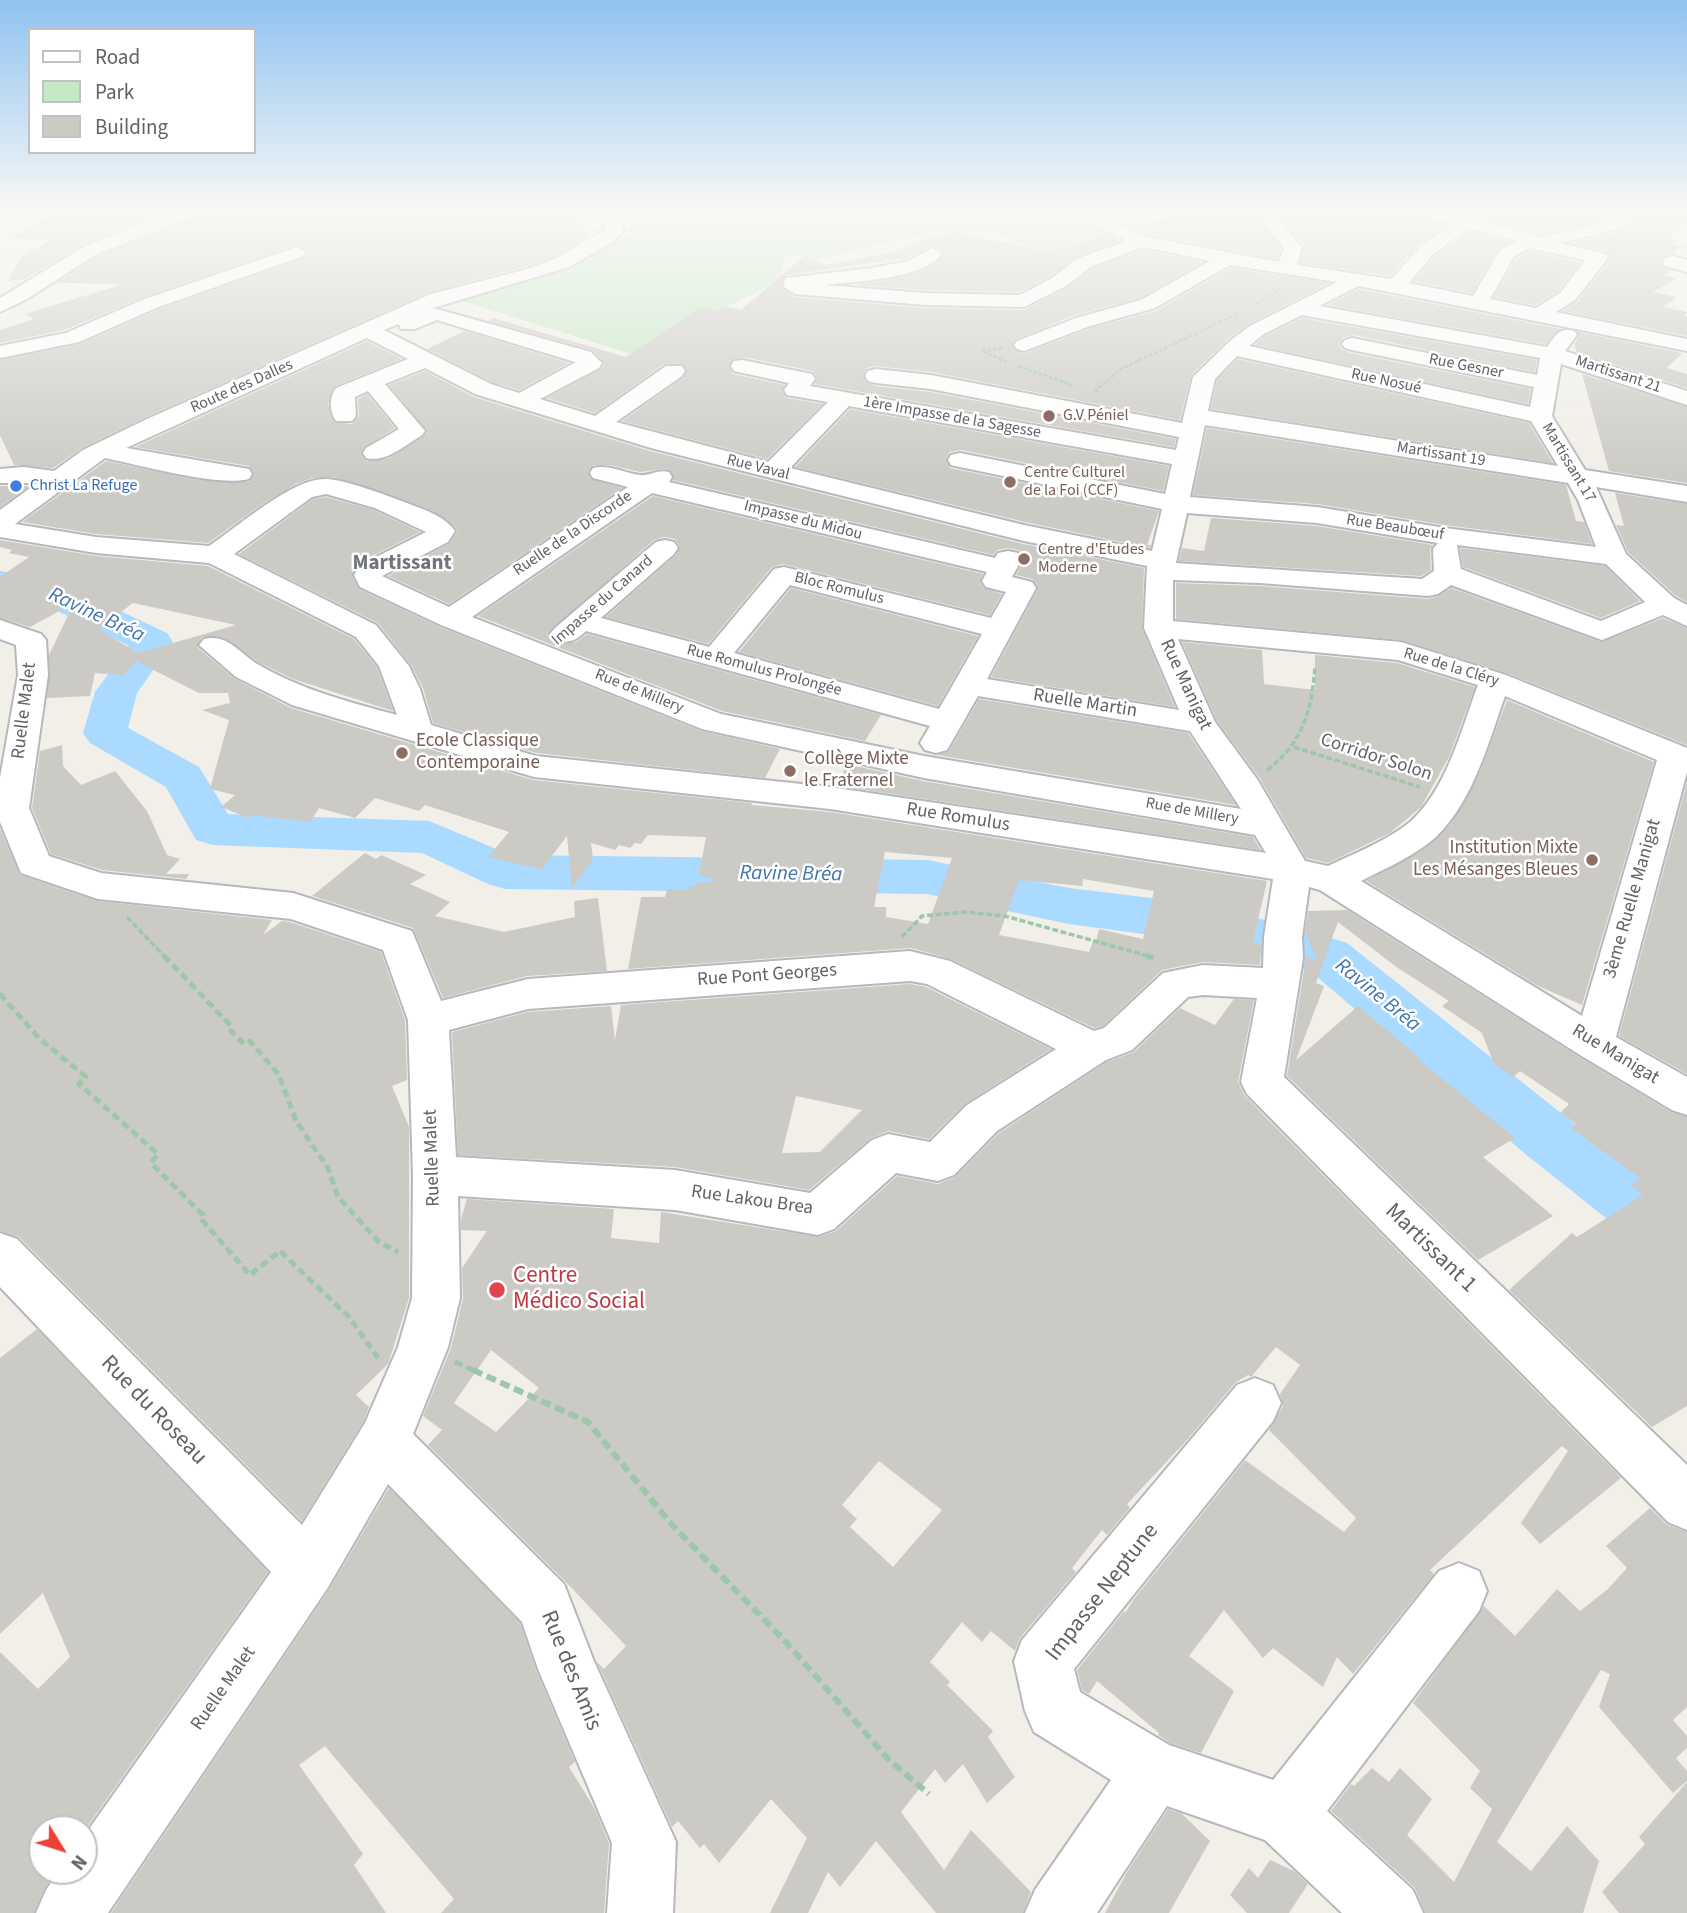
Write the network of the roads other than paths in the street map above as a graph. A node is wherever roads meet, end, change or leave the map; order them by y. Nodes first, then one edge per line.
1 (157, 301) edge
2 (431, 301) edge
3 (1153, 301) edge
4 (1328, 301) edge
5 (1470, 301) edge
6 (1560, 301) edge
7 (1478, 303) joint
8 (1539, 315) junction
9 (1301, 322) junction
10 (1578, 323) junction
11 (367, 330) junction
12 (395, 330) dead end
13 (496, 331) junction
14 (1328, 340) dead end
15 (1687, 345) edge
16 (1016, 346) road end
17 (1233, 349) junction
18 (0, 352) edge
19 (448, 353) junction
20 (1552, 354) junction
21 (742, 366) dead end
22 (674, 371) dead end
23 (876, 376) dead end
24 (371, 381) junction
25 (1546, 383) junction
26 (1687, 398) edge
27 (844, 399) junction
28 (520, 401) junction
29 (1539, 415) junction
30 (344, 416) dead end
31 (598, 424) junction
32 (1191, 436) junction
33 (0, 449) edge
34 (102, 450) junction
35 (375, 453) dead end
36 (698, 453) junction
37 (960, 460) dead end
38 (772, 471) junction
39 (602, 472) dead end
40 (240, 474) dead end
41 (12, 475) edge
42 (1577, 477) junction
43 (58, 479) junction
44 (649, 484) junction
45 (1687, 494) edge
46 (1175, 504) junction
47 (0, 522) edge
48 (0, 529) edge
49 (1021, 532) junction
50 (1445, 536) junction
51 (665, 548) dead end
52 (215, 555) junction
53 (1614, 557) junction
54 (1161, 566) junction
55 (1004, 568) junction
56 (1448, 574) junction
57 (1675, 611) edge
58 (451, 619) junction
59 (580, 621) junction
60 (1159, 628) junction
61 (0, 629) edge
62 (998, 629) junction
63 (214, 645) dead end
64 (542, 654) junction
65 (715, 658) junction
66 (1495, 681) junction
67 (970, 685) junction
68 (948, 721) junction
69 (1200, 723) junction
70 (417, 733) junction
71 (1681, 758) edge
72 (924, 767) junction
73 (1267, 825) junction
74 (1293, 870) junction
75 (1332, 880) junction
76 (1282, 960) junction
77 (428, 1020) junction
78 (1594, 1044) junction
79 (1091, 1048) junction
80 (1687, 1098) edge
81 (435, 1175) junction
82 (0, 1254) edge
83 (1255, 1403) dead end
84 (394, 1419) junction
85 (1687, 1503) edge
86 (307, 1569) junction
87 (1459, 1591) dead end
88 (1154, 1771) junction
89 (1285, 1815) junction
90 (73, 1911) edge
91 (640, 1913) edge
92 (1058, 1913) edge
93 (1390, 1913) edge

1 - 18 street
2 - 11 street, Route des Dalles
3 - 16 street
4 - 9 street, Rue Manigat
5 - 7 street
6 - 8 street
7 - 8 street
8 - 10 street
9 - 17 street, Rue Manigat
9 - 20 street, Martissant 21
10 - 15 street
10 - 20 street, Martissant 17
11 - 19 street, Rue Vaval
11 - 34 street, Route des Dalles
12 - 13 street
13 - 19 street
13 - 28 street
14 - 25 street, Rue Gesner
17 - 29 street, Rue Nosué
17 - 32 street, Rue Manigat
19 - 24 street
19 - 28 street, Rue Vaval
20 - 25 street, Martissant 17
20 - 26 street, Martissant 21
21 - 27 street, 1ère Impasse de la Sagesse
22 - 31 street
23 - 32 street
24 - 30 street
24 - 35 street
25 - 29 street, Martissant 17
27 - 32 street, 1ère Impasse de la Sagesse
27 - 38 street
28 - 31 street, Rue Vaval
29 - 42 street, Martissant 17
31 - 36 street, Rue Vaval
32 - 42 street, Martissant 19
32 - 46 street, Rue Manigat
33 - 41 street
34 - 40 street
34 - 43 street, Route des Dalles
36 - 38 street, Rue Vaval
36 - 44 street, Ruelle de la Discorde
37 - 46 street, Rue Beaubœuf
38 - 49 street, Rue Vaval
39 - 44 street, Impasse du Midou
41 - 43 street
42 - 45 street, Martissant 19
42 - 53 street, Martissant 17
43 - 47 street, Route des Dalles
44 - 55 street, Impasse du Midou
44 - 58 street, Ruelle de la Discorde
46 - 50 street, Rue Beaubœuf
46 - 54 street, Rue Manigat
48 - 52 street
49 - 54 street, Rue Vaval
49 - 55 street
50 - 53 street, Rue Beaubœuf
50 - 56 street
51 - 59 street, Impasse du Canard
52 - 58 street, Rue de Millery
52 - 70 street
53 - 57 street, Martissant 17
54 - 56 street, Rue Vaval
54 - 60 street, Rue Manigat
55 - 62 street
56 - 57 street
58 - 64 street, Rue de Millery
59 - 64 street, Impasse du Canard
59 - 65 street, Rue Romulus Prolongée
60 - 66 street, Rue de la Cléry
60 - 69 street, Rue Manigat
61 - 77 street, Ruelle Malet
62 - 65 street, Bloc Romulus
62 - 67 street
63 - 70 street, Rue Romulus
64 - 72 street, Rue de Millery
65 - 68 street, Rue Romulus Prolongée
66 - 71 street, Rue de la Cléry
66 - 75 street
67 - 68 street
67 - 69 street, Ruelle Martin
68 - 72 street
69 - 73 street, Rue Manigat
70 - 74 street, Rue Romulus
71 - 78 street, 3ème Ruelle Manigat
72 - 73 street, Rue de Millery
73 - 74 street, Rue Manigat
74 - 75 street, Rue Manigat
74 - 76 street
75 - 78 street, Rue Manigat
76 - 79 street, Rue Lakou Brea
76 - 85 street, Martissant 1
77 - 79 street, Rue Pont Georges
77 - 81 street, Ruelle Malet
78 - 80 street, Rue Manigat
79 - 81 street, Rue Lakou Brea
81 - 84 street, Ruelle Malet
82 - 86 street, Rue du Roseau
83 - 88 street, Impasse Neptune
84 - 86 street, Ruelle Malet
84 - 91 street, Rue des Amis
86 - 90 street, Ruelle Malet
87 - 89 street
88 - 89 street, Impasse Neptune
88 - 92 street
89 - 93 street, Impasse Neptune

